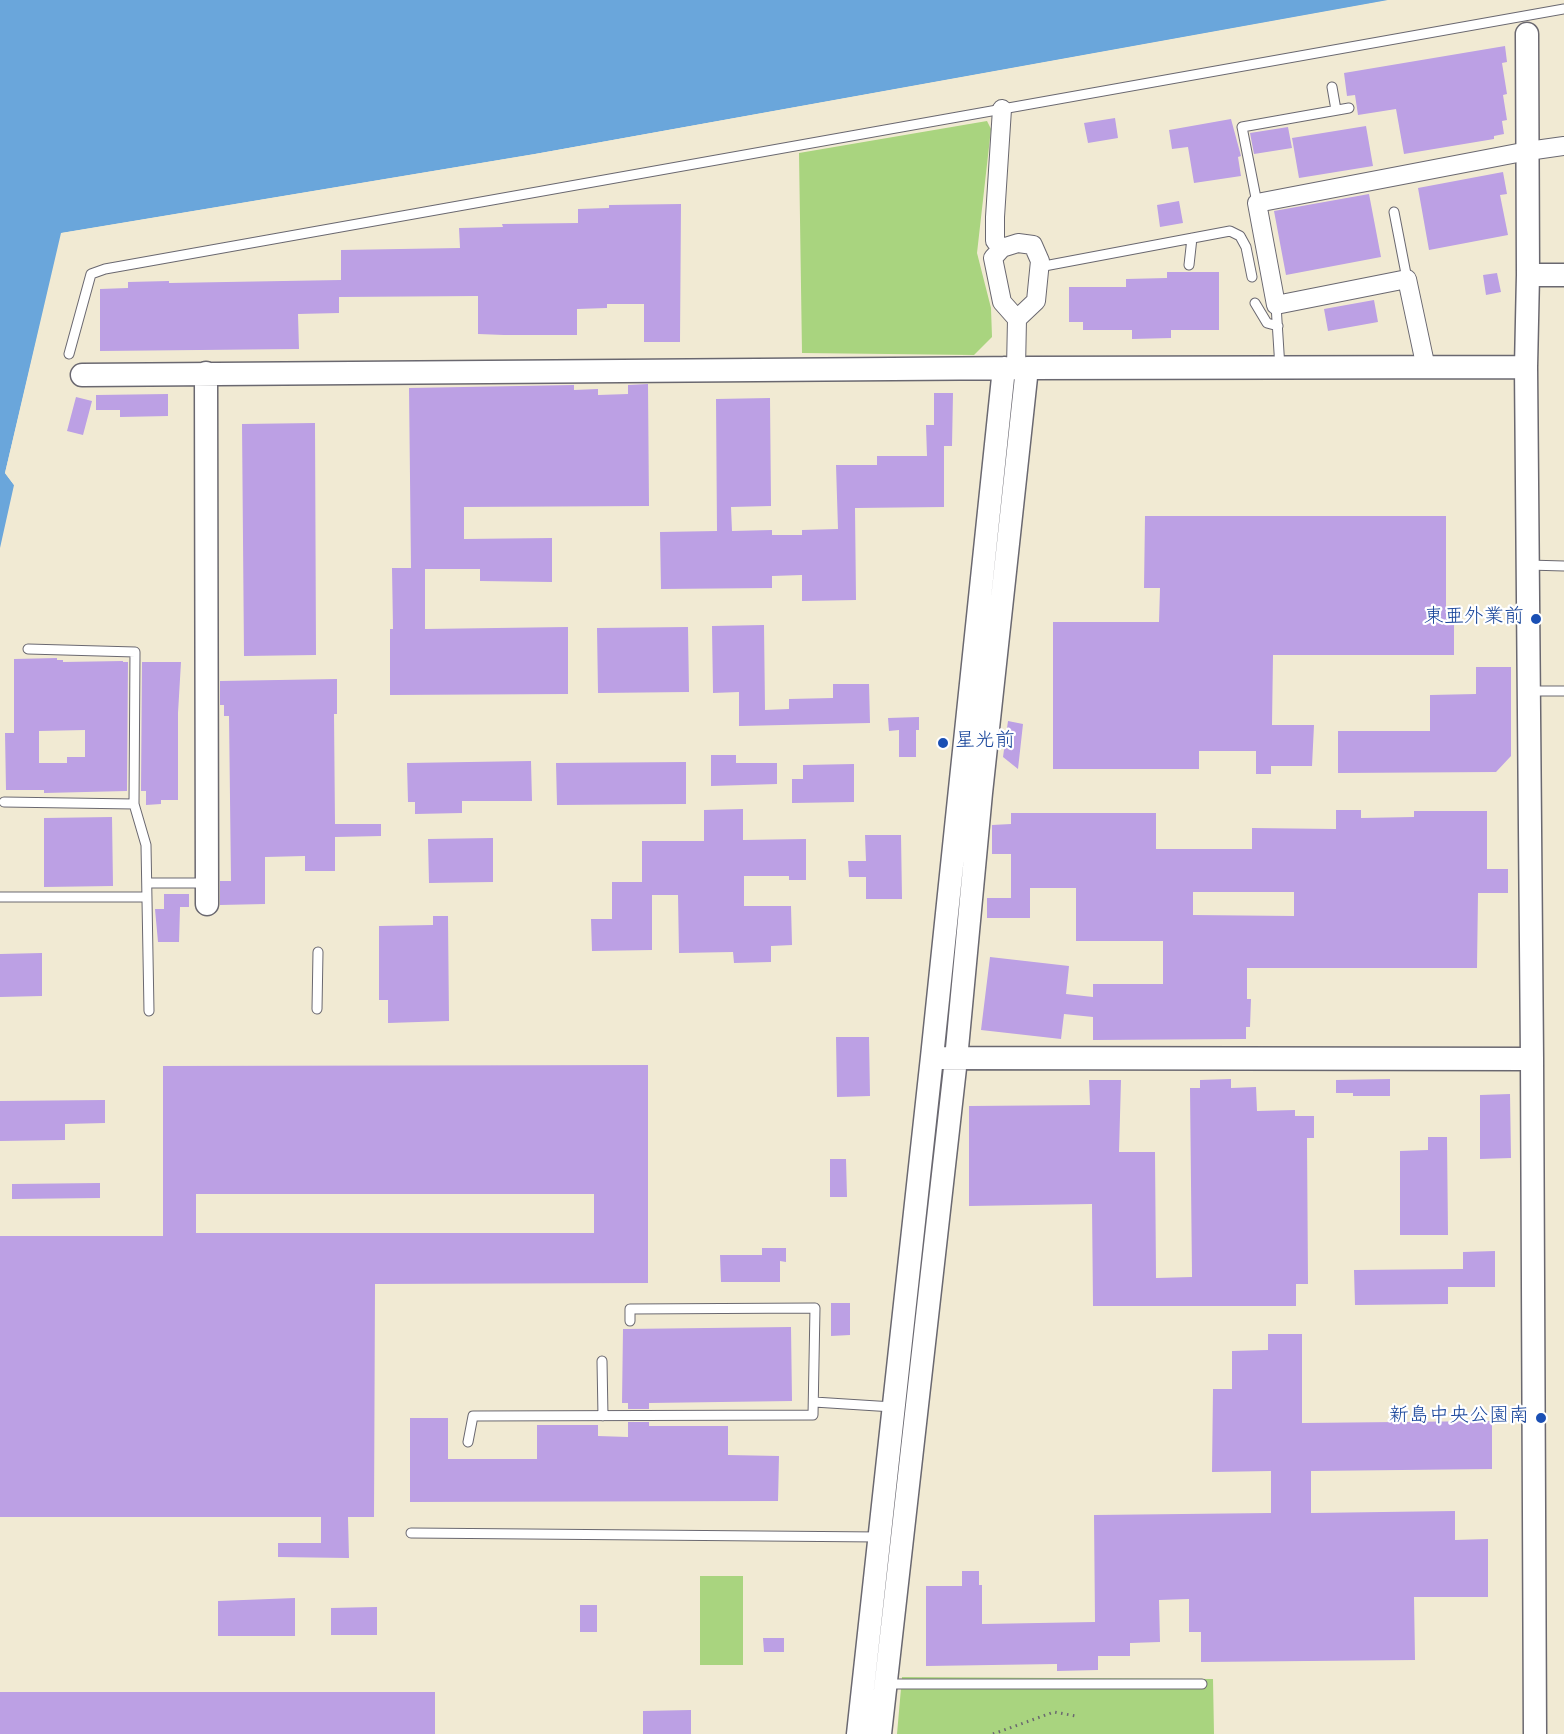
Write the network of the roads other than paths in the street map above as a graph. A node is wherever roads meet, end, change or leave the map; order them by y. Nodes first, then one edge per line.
1 (1564, 9) edge
2 (1527, 34) dead end
3 (1332, 87) dead end
4 (1349, 108) dead end
5 (1002, 109) junction
6 (1336, 111) junction
7 (1564, 146) edge
8 (1528, 151) junction
9 (1257, 203) junction
10 (1394, 212) dead end
11 (1192, 238) junction
12 (1002, 248) junction
13 (1189, 265) dead end
14 (1040, 267) junction
15 (1528, 275) junction
16 (1564, 275) edge
17 (1252, 277) dead end
18 (1407, 279) junction
19 (1255, 303) dead end
20 (1276, 305) junction
21 (1017, 319) junction
22 (1278, 326) junction
23 (69, 354) dead end
24 (1526, 367) junction
25 (1016, 368) junction
26 (1280, 368) junction
27 (1426, 368) junction
28 (206, 373) junction
29 (82, 375) dead end
30 (1528, 566) junction
31 (1564, 566) edge
32 (28, 649) dead end
33 (1529, 691) junction
34 (1564, 691) edge
35 (4, 802) dead end
36 (134, 804) junction
37 (147, 883) junction
38 (207, 894) joint
39 (0, 897) edge
40 (147, 897) junction
41 (318, 952) dead end
42 (317, 1009) dead end
43 (149, 1011) dead end
44 (932, 1057) junction
45 (956, 1059) junction
46 (1532, 1059) junction
47 (630, 1321) dead end
48 (602, 1361) dead end
49 (814, 1402) junction
50 (907, 1407) junction
51 (603, 1416) junction
52 (468, 1442) dead end
53 (411, 1533) dead end
54 (880, 1538) junction
55 (900, 1548) junction
56 (885, 1684) junction
57 (1202, 1684) dead end
58 (858, 1734) edge
59 (880, 1734) edge
60 (1534, 1734) edge

1 - 5 lane
2 - 8 street
3 - 6 lane
4 - 6 lane
5 - 12 street
5 - 23 lane
6 - 9 lane
7 - 8 street
8 - 9 street
8 - 15 street
9 - 20 street
10 - 18 lane
11 - 13 lane
11 - 14 lane
11 - 17 lane
12 - 14 street
12 - 21 street
14 - 21 street
15 - 16 street
15 - 24 street
18 - 20 street
18 - 27 street
19 - 22 lane
20 - 22 lane
21 - 25 street
22 - 26 lane
24 - 27 street
24 - 30 street
25 - 26 street
25 - 28 street
25 - 44 street
25 - 45 street
26 - 27 street
28 - 29 street
28 - 38 street
30 - 31 lane
30 - 33 street
32 - 36 lane
33 - 34 lane
33 - 46 street
35 - 36 lane
36 - 37 lane
37 - 38 lane
37 - 40 lane
39 - 40 lane
40 - 43 lane
41 - 42 lane
44 - 45 street
44 - 50 street
45 - 46 street
45 - 50 street
46 - 60 street
47 - 49 lane
48 - 51 lane
49 - 50 lane
49 - 51 lane
50 - 54 street
50 - 55 street
51 - 52 lane
53 - 54 lane
54 - 55 lane
54 - 58 street
55 - 56 street
56 - 57 lane
56 - 59 street

